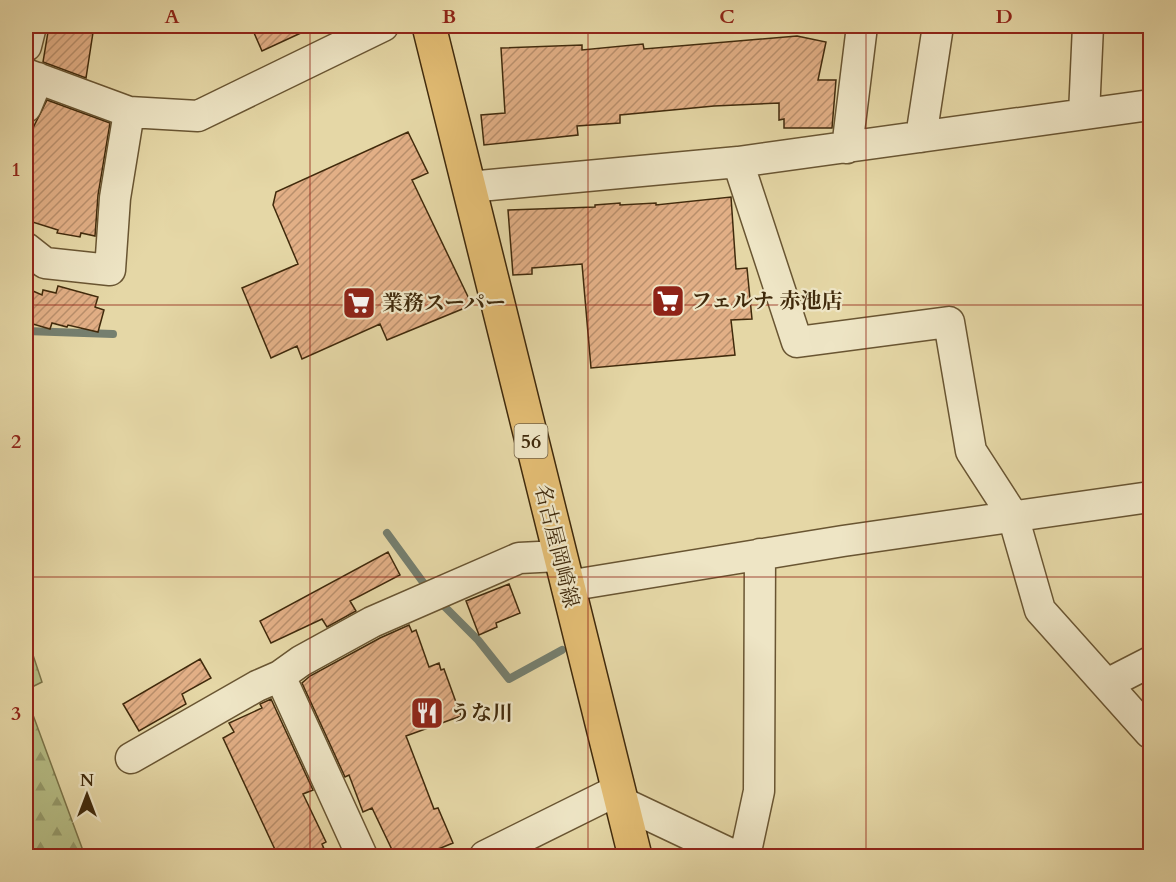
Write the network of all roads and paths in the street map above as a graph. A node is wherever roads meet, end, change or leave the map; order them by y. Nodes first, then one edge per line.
1 (30, 26) edge
2 (383, 26) edge
3 (429, 26) edge
4 (862, 26) edge
5 (938, 26) edge
6 (1088, 26) edge
7 (26, 46) edge
8 (32, 76) edge
9 (1150, 105) edge
10 (26, 107) edge
11 (129, 112) junction
12 (1084, 114) junction
13 (921, 137) junction
14 (847, 148) junction
15 (738, 162) junction
16 (469, 187) junction
17 (26, 248) edge
18 (1150, 496) edge
19 (1013, 516) junction
20 (760, 554) junction
21 (563, 571) junction
22 (1150, 662) edge
23 (280, 676) junction
24 (1107, 684) junction
25 (1150, 733) edge
26 (131, 758) dead end
27 (620, 796) junction
28 (362, 856) edge
29 (485, 856) edge
30 (635, 856) edge
31 (735, 856) edge
32 (745, 856) edge

1 - 7 street
2 - 11 street
3 - 16 main road, 名古屋岡崎線 / 56
4 - 14 street
5 - 13 street
6 - 12 street
8 - 10 street
8 - 11 street
9 - 12 street
11 - 17 street
12 - 13 street
13 - 14 street
14 - 15 street
15 - 16 street
15 - 19 street
16 - 21 main road, 名古屋岡崎線 / 56
18 - 19 street
19 - 20 street
19 - 24 street
20 - 21 street
20 - 32 street
21 - 23 street
21 - 27 main road, 名古屋岡崎線 / 56
22 - 24 street
23 - 26 street
23 - 28 street
24 - 25 street
27 - 29 street
27 - 30 main road, 名古屋岡崎線 / 56
27 - 31 street

